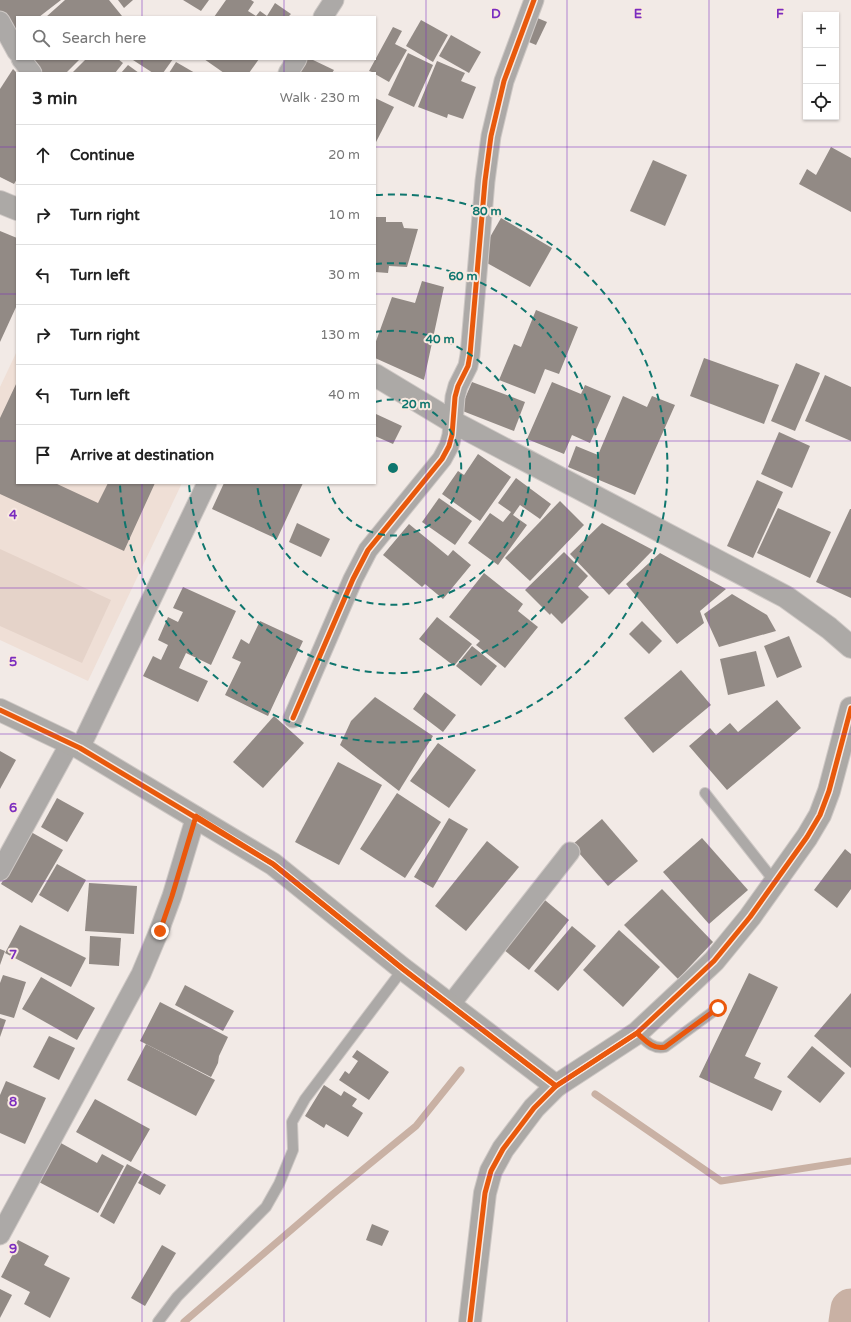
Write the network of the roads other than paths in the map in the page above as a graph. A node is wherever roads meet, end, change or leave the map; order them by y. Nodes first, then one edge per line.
1 (334, 0) edge
2 (534, 0) edge
3 (324, 16) edge
4 (0, 21) edge
5 (16, 50) edge
6 (22, 60) edge
7 (296, 60) edge
8 (31, 72) edge
9 (289, 72) edge
10 (0, 202) edge
11 (16, 209) edge
12 (376, 376) edge
13 (453, 422) junction
14 (206, 484) edge
15 (851, 647) edge
16 (0, 710) edge
17 (293, 718) dead end
18 (850, 718) edge
19 (75, 746) junction
20 (705, 793) dead end
21 (196, 816) junction
22 (570, 852) dead end
23 (0, 871) edge
24 (775, 882) junction
25 (403, 969) junction
26 (450, 1005) junction
27 (718, 1008) dead end
28 (637, 1033) junction
29 (556, 1086) junction
30 (3, 1222) edge
31 (158, 1322) edge
32 (470, 1322) edge

1 - 3 street
2 - 13 street
4 - 5 street
6 - 8 street
7 - 9 street
10 - 11 street
12 - 13 street
13 - 15 street
13 - 17 street
14 - 19 street
16 - 19 street
18 - 24 street
19 - 21 street
19 - 23 street
20 - 24 lane
21 - 25 street
21 - 30 street
22 - 26 street
24 - 28 street
25 - 26 street
25 - 31 lane
26 - 29 street
27 - 28 lane
28 - 29 street
29 - 32 street

